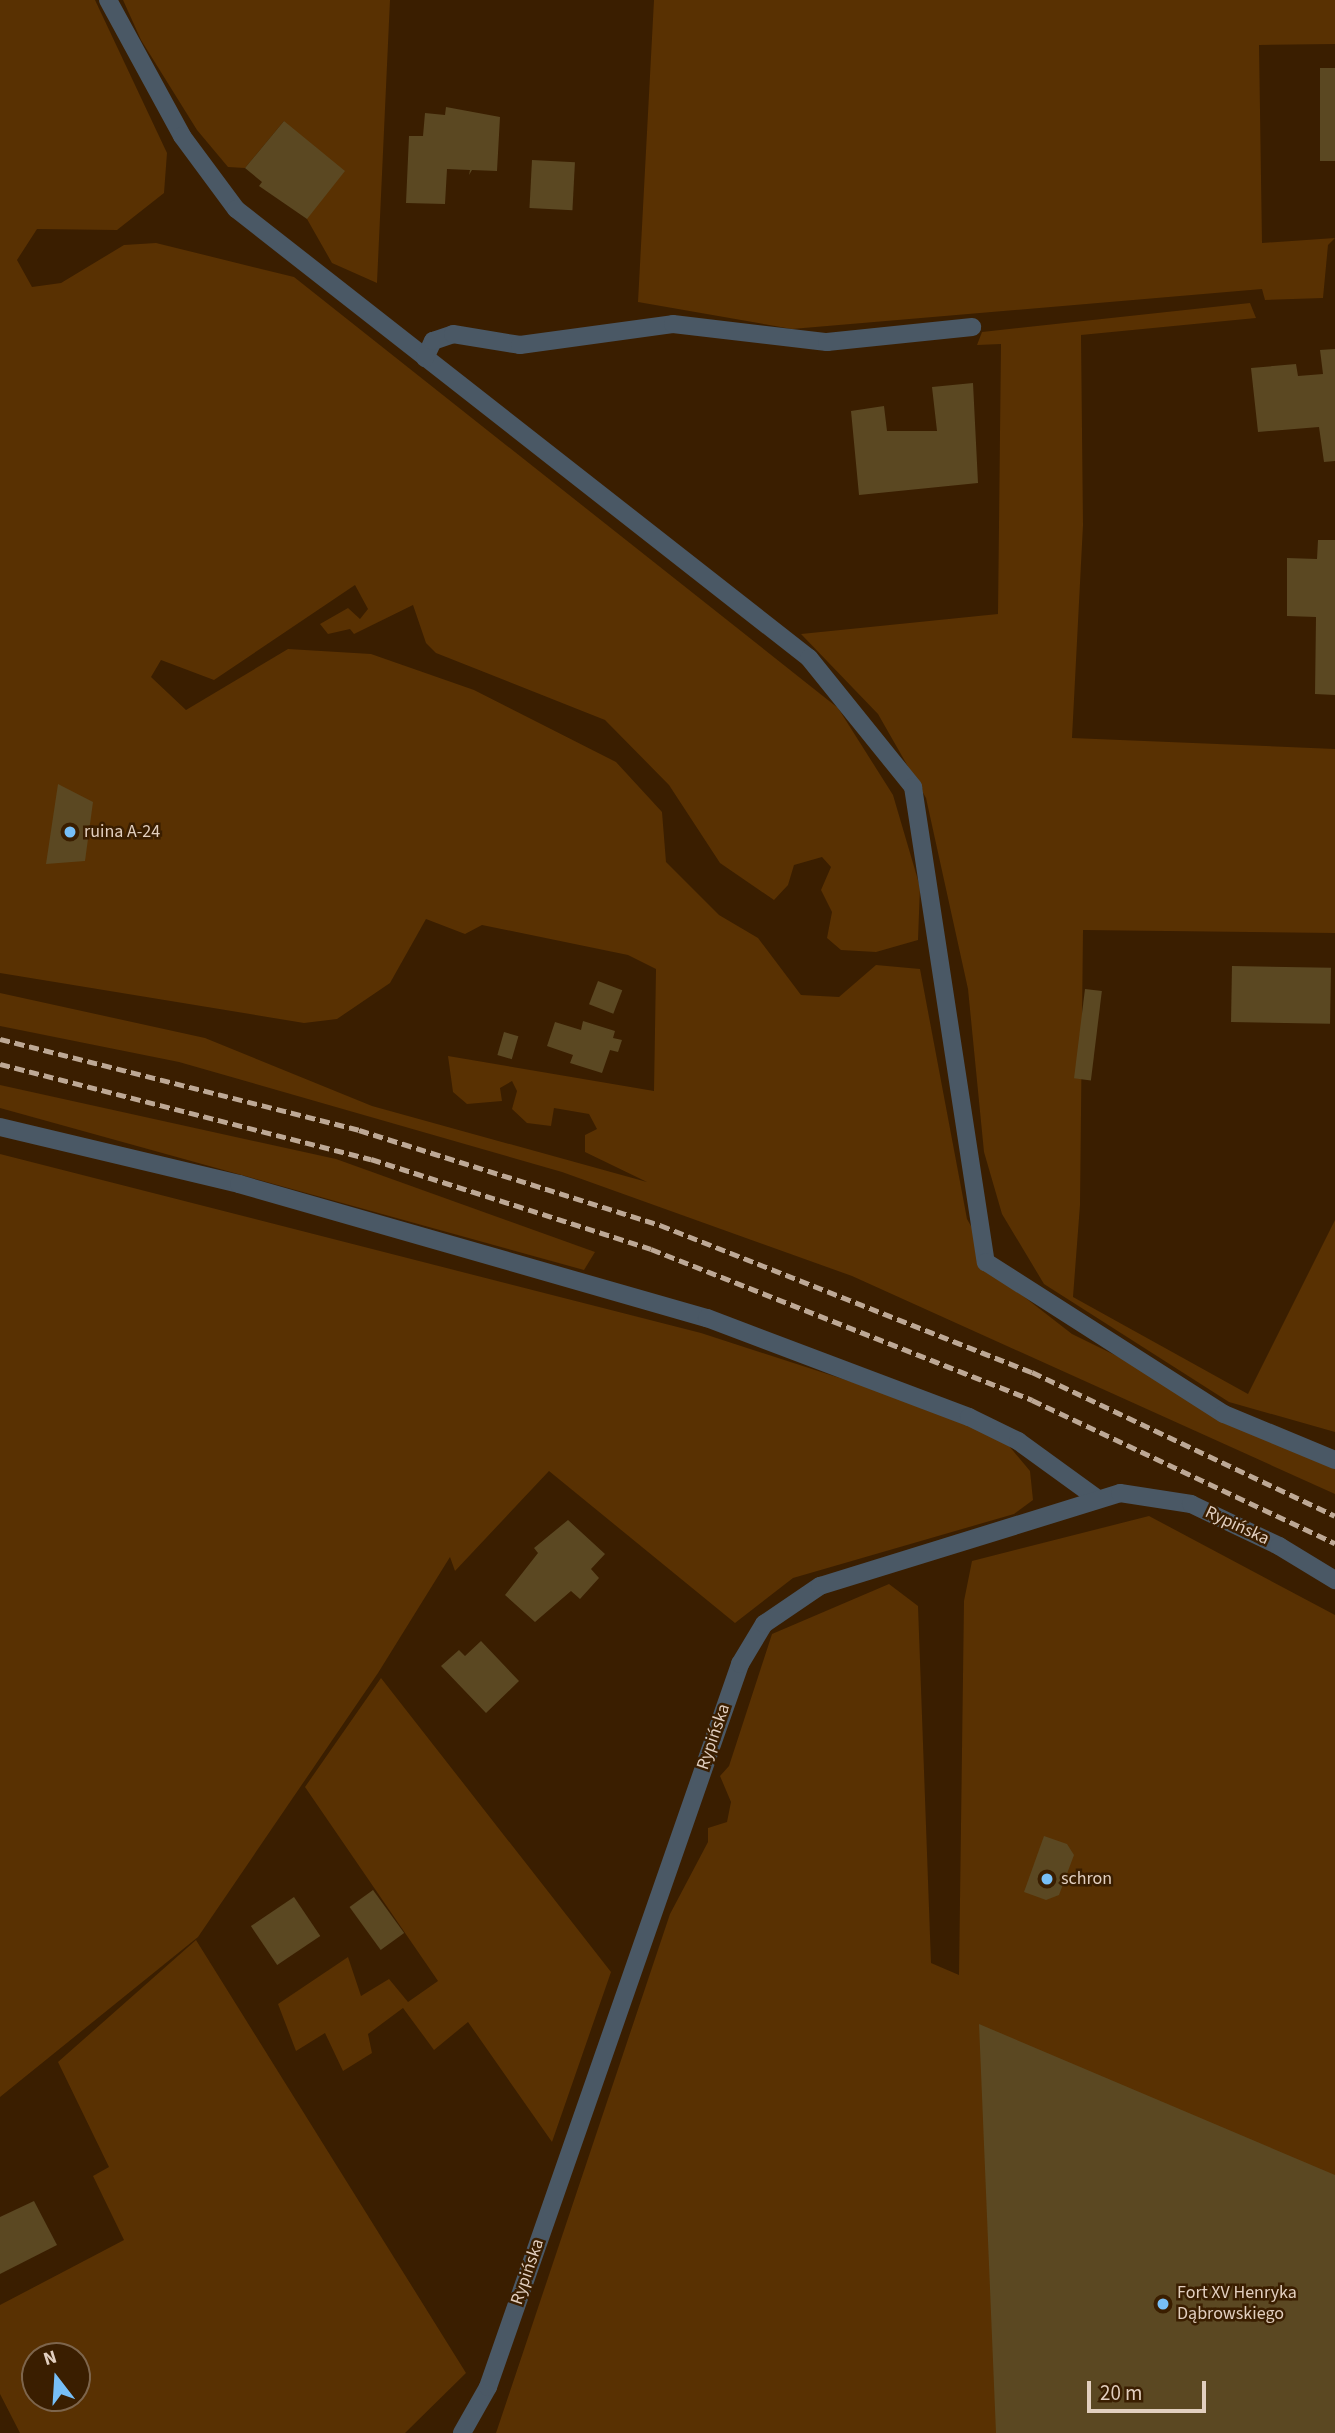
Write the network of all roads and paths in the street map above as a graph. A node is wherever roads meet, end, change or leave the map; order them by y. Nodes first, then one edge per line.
1 (108, 0) edge
2 (972, 327) dead end
3 (425, 358) junction
4 (0, 1127) edge
5 (1335, 1460) edge
6 (1096, 1497) junction
7 (1335, 1580) edge
8 (462, 2433) edge

1 - 3 street
2 - 3 street
3 - 5 street
4 - 6 street
6 - 7 street, Rypińska
6 - 8 street, Rypińska

